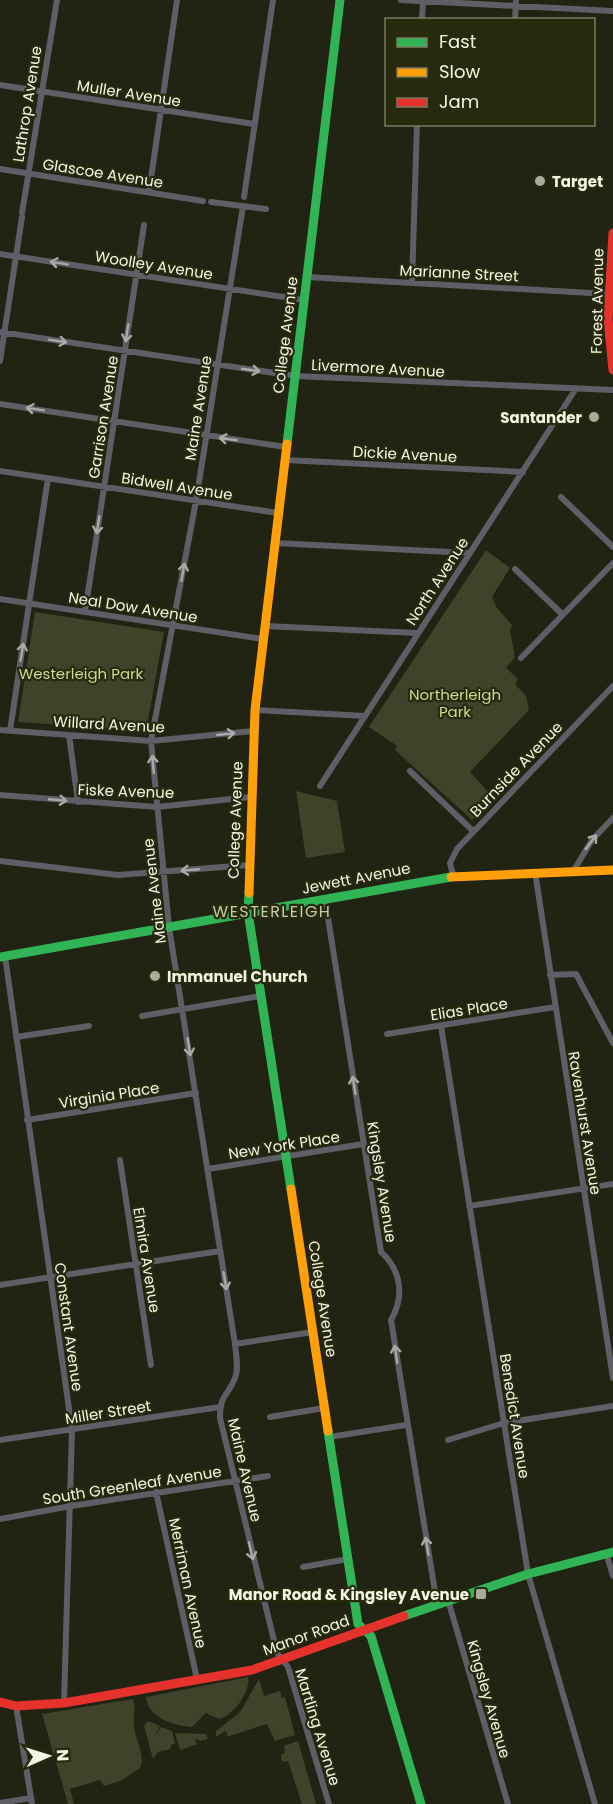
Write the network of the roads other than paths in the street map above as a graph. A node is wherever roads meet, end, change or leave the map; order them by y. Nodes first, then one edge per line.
1 (57, 0) edge
2 (177, 0) edge
3 (273, 0) edge
4 (340, 0) edge
5 (401, 0) edge
6 (423, 1) edge
7 (516, 3) edge
8 (613, 11) edge
9 (422, 18) edge
10 (515, 18) edge
11 (0, 85) edge
12 (41, 92) junction
13 (161, 110) junction
14 (254, 124) junction
15 (417, 126) edge
16 (0, 169) edge
17 (28, 174) junction
18 (149, 192) junction
19 (244, 197) dead end
20 (203, 201) dead end
21 (211, 202) dead end
22 (243, 206) junction
23 (266, 209) dead end
24 (144, 225) dead end
25 (613, 233) edge
26 (0, 254) edge
27 (16, 256) junction
28 (136, 275) junction
29 (307, 278) junction
30 (412, 282) junction
31 (229, 289) junction
32 (609, 294) junction
33 (304, 300) junction
34 (2, 332) edge
35 (125, 351) junction
36 (0, 361) edge
37 (217, 365) junction
38 (613, 370) edge
39 (295, 376) junction
40 (575, 390) junction
41 (613, 390) edge
42 (0, 404) edge
43 (114, 421) junction
44 (206, 436) junction
45 (286, 447) junction
46 (285, 460) junction
47 (0, 471) edge
48 (523, 472) junction
49 (48, 478) junction
50 (104, 487) junction
51 (561, 497) dead end
52 (196, 501) junction
53 (278, 513) junction
54 (275, 543) junction
55 (613, 547) edge
56 (469, 553) junction
57 (613, 563) edge
58 (515, 569) dead end
59 (0, 599) edge
60 (29, 604) junction
61 (85, 612) junction
62 (564, 615) junction
63 (173, 626) junction
64 (265, 626) junction
65 (417, 633) junction
66 (263, 639) junction
67 (521, 658) dead end
68 (613, 686) edge
69 (255, 710) junction
70 (365, 716) junction
71 (0, 730) edge
72 (10, 731) junction
73 (253, 731) junction
74 (69, 735) junction
75 (151, 741) junction
76 (410, 771) dead end
77 (320, 786) dead end
78 (0, 795) edge
79 (250, 797) junction
80 (78, 802) junction
81 (157, 807) junction
82 (613, 818) edge
83 (473, 831) junction
84 (0, 861) edge
85 (249, 865) junction
86 (574, 870) junction
87 (613, 870) edge
88 (162, 872) junction
89 (535, 872) junction
90 (453, 875) junction
91 (325, 899) junction
92 (248, 912) junction
93 (169, 927) junction
94 (3, 957) edge
95 (550, 975) junction
96 (260, 996) junction
97 (555, 1007) junction
98 (183, 1009) junction
99 (142, 1016) dead end
100 (88, 1026) dead end
101 (441, 1026) junction
102 (387, 1034) dead end
103 (16, 1037) junction
104 (613, 1043) edge
105 (196, 1094) junction
106 (27, 1120) junction
107 (363, 1144) junction
108 (285, 1157) junction
109 (120, 1160) dead end
110 (208, 1169) junction
111 (613, 1184) edge
112 (584, 1189) junction
113 (469, 1206) junction
114 (220, 1251) junction
115 (136, 1264) junction
116 (50, 1278) junction
117 (0, 1285) edge
118 (313, 1332) junction
119 (235, 1344) junction
120 (151, 1365) dead end
121 (613, 1378) edge
122 (613, 1406) edge
123 (220, 1407) junction
124 (324, 1408) junction
125 (270, 1417) dead end
126 (504, 1423) junction
127 (406, 1425) junction
128 (72, 1430) junction
129 (329, 1437) junction
130 (0, 1440) edge
131 (448, 1440) dead end
132 (268, 1476) dead end
133 (235, 1481) junction
134 (156, 1492) junction
135 (71, 1506) junction
136 (0, 1519) edge
137 (610, 1553) edge
138 (348, 1559) junction
139 (303, 1567) dead end
140 (528, 1574) junction
141 (613, 1576) edge
142 (448, 1600) junction
143 (436, 1604) junction
144 (365, 1629) junction
145 (281, 1660) junction
146 (197, 1679) junction
147 (0, 1702) edge
148 (64, 1703) junction
149 (16, 1706) junction
150 (32, 1801) edge
151 (0, 1803) edge
152 (329, 1804) edge
153 (421, 1804) edge
154 (508, 1804) edge
155 (595, 1804) edge

1 - 12 street, Lathrop Avenue
2 - 13 street
3 - 14 street
4 - 29 street, College Avenue
5 - 6 street
6 - 7 street
6 - 9 street
7 - 8 street
7 - 10 street
11 - 12 street, Muller Avenue
12 - 13 street, Muller Avenue
12 - 17 street, Lathrop Avenue
13 - 14 street, Muller Avenue
13 - 18 street
14 - 19 street
15 - 30 street
16 - 17 street, Glascoe Avenue
17 - 18 street, Glascoe Avenue
17 - 27 street, Lathrop Avenue
18 - 20 street, Glascoe Avenue
21 - 22 street
22 - 23 street
22 - 31 street, Maine Avenue
24 - 28 street, Garrison Avenue
25 - 32 street, Forest Avenue
26 - 27 street, Woolley Avenue
28 -> 27 street, Woolley Avenue
27 - 34 street, Lathrop Avenue
28 - 31 street, Woolley Avenue
28 -> 35 street, Garrison Avenue
29 - 30 street, Marianne Street
29 - 33 street, College Avenue
30 - 32 street, Marianne Street
31 - 33 street, Woolley Avenue
31 - 37 street, Maine Avenue
32 - 38 street, Forest Avenue
33 - 39 street, College Avenue
34 -> 35 street, Livermore Avenue
34 - 36 street, Lathrop Avenue
35 - 37 street, Livermore Avenue
35 - 43 street, Garrison Avenue
37 -> 39 street, Livermore Avenue
37 - 44 street, Maine Avenue
39 - 40 street, Livermore Avenue
39 - 45 street, College Avenue
40 - 41 street, Livermore Avenue
40 - 48 street, North Avenue
43 -> 42 street
43 - 44 street
43 - 50 street, Garrison Avenue
45 -> 44 street
44 - 52 street, Maine Avenue
45 - 46 street, College Avenue
46 - 48 street, Dickie Avenue
46 - 53 street, College Avenue
47 - 49 street, Bidwell Avenue
48 - 56 street, North Avenue
49 - 50 street, Bidwell Avenue
49 - 60 street
50 - 52 street, Bidwell Avenue
50 -> 61 street, Garrison Avenue
51 - 55 street
52 - 53 street, Bidwell Avenue
63 -> 52 street, Maine Avenue
53 - 54 street, College Avenue
54 - 56 street
54 - 64 street, College Avenue
56 - 65 street, North Avenue
57 - 62 street
58 - 62 street
59 - 60 street, Neal Dow Avenue
60 - 61 street, Neal Dow Avenue
72 -> 60 street
61 - 63 street, Neal Dow Avenue
62 - 67 street
63 - 66 street, Neal Dow Avenue
63 - 75 street, Maine Avenue
64 - 65 street
64 - 66 street, College Avenue
65 - 70 street, North Avenue
66 - 69 street, College Avenue
68 - 83 street, Burnside Avenue
69 - 70 street
69 - 73 street, College Avenue
70 - 77 street, North Avenue
71 - 72 street, Willard Avenue
72 - 74 street, Willard Avenue
75 -> 73 street, Willard Avenue
73 - 79 street, College Avenue
74 - 75 street, Willard Avenue
74 - 80 street
81 -> 75 street, Maine Avenue
76 - 83 street
78 -> 80 street, Fiske Avenue
79 - 81 street, Fiske Avenue
79 - 85 street, College Avenue
80 - 81 street, Fiske Avenue
81 - 88 street, Maine Avenue
86 -> 82 street
83 - 90 street, Burnside Avenue
84 - 88 street
85 -> 88 street
85 - 92 street, College Avenue
86 - 87 street, Jewett Avenue
86 - 89 street, Jewett Avenue
88 - 93 street, Maine Avenue
89 - 90 street, Jewett Avenue
89 - 95 street, Ravenhurst Avenue
90 - 91 street, Jewett Avenue
91 - 92 street, Jewett Avenue
107 -> 91 street, Kingsley Avenue
92 - 93 street, Jewett Avenue
92 - 96 street, College Avenue
93 - 94 street, Jewett Avenue
93 - 98 street, Maine Avenue
94 - 103 street, Constant Avenue
95 - 97 street, Ravenhurst Avenue
95 - 104 street
96 - 98 street
96 - 108 street, College Avenue
97 - 101 street, Elias Place
97 - 112 street, Ravenhurst Avenue
98 - 99 street
98 -> 105 street, Maine Avenue
100 - 103 street
101 - 102 street, Elias Place
101 - 113 street, Benedict Avenue
103 - 106 street, Constant Avenue
105 - 106 street, Virginia Place
105 - 110 street, Maine Avenue
106 - 116 street, Constant Avenue
107 - 108 street, New York Place
127 -> 107 street, Kingsley Avenue
108 - 110 street, New York Place
108 - 118 street, College Avenue
109 - 115 street, Elmira Avenue
110 - 114 street, Maine Avenue
111 - 112 street
112 - 113 street
112 - 121 street, Ravenhurst Avenue
113 - 126 street, Benedict Avenue
114 - 115 street
114 -> 119 street, Maine Avenue
115 - 116 street
115 - 120 street, Elmira Avenue
116 - 117 street
116 - 128 street, Constant Avenue
118 - 119 street
118 - 124 street, College Avenue
119 - 123 street, Maine Avenue
122 - 126 street
123 - 128 street, Miller Street
123 - 133 street, Maine Avenue
124 - 125 street
124 - 129 street, College Avenue
126 - 131 street
126 - 140 street, Benedict Avenue
127 - 129 street
143 -> 127 street, Kingsley Avenue
128 - 130 street, Miller Street
128 - 135 street, Constant Avenue
129 - 138 street, College Avenue
132 - 133 street, South Greenleaf Avenue
133 - 134 street, South Greenleaf Avenue
133 -> 145 street, Maine Avenue
134 - 135 street, South Greenleaf Avenue
134 - 146 street, Merriman Avenue
135 - 136 street, South Greenleaf Avenue
135 - 148 street, Constant Avenue
137 - 140 street, Manor Road
137 - 141 street
138 - 139 street
138 - 144 street, College Avenue
140 - 142 street, Manor Road
140 - 155 street, Benedict Avenue
142 - 143 street, Manor Road
142 - 154 street, Kingsley Avenue
143 - 144 street, Manor Road
144 - 145 street, Manor Road
144 - 153 street, College Avenue
145 - 146 street, Manor Road
145 - 152 street, Martling Avenue
146 - 148 street, Manor Road
147 - 149 street, Manor Road
148 - 149 street, Manor Road
149 - 150 street
150 - 151 street

